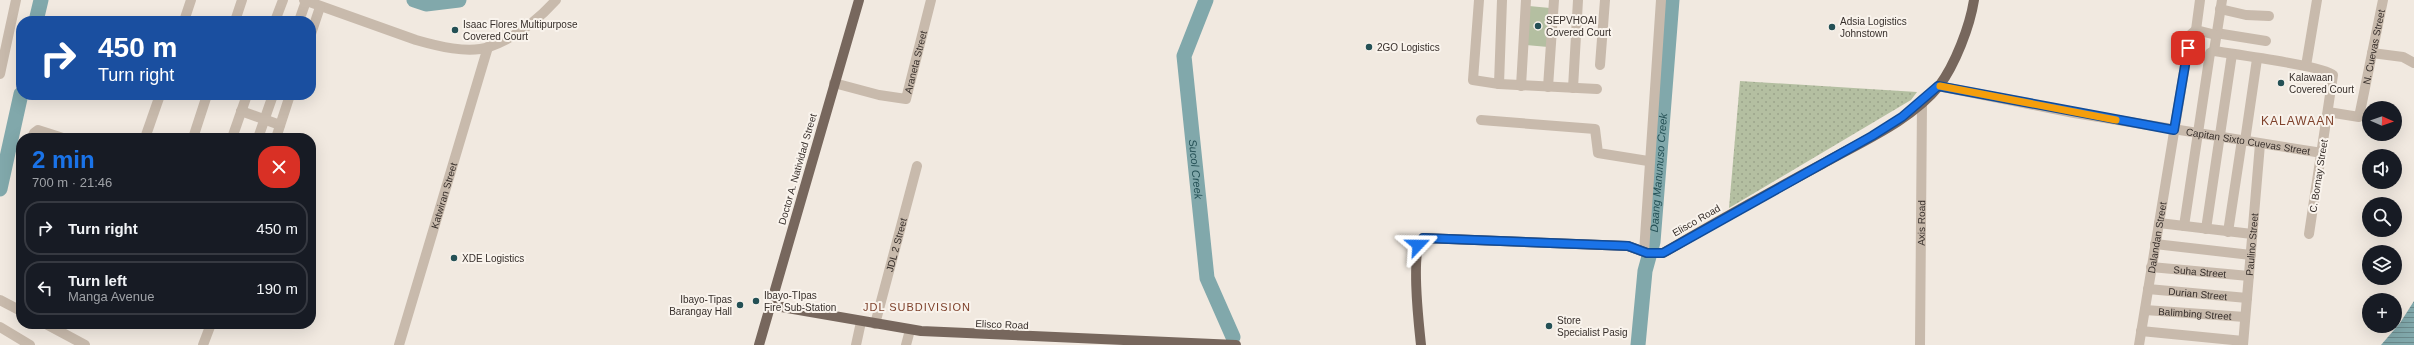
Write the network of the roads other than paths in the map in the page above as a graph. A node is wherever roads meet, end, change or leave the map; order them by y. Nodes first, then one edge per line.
1 (16, 0) edge
2 (191, 0) edge
3 (242, 0) edge
4 (283, 0) edge
5 (305, 0) edge
6 (556, 0) edge
7 (859, 0) edge
8 (931, 0) edge
9 (1479, 0) edge
10 (1502, 0) edge
11 (1526, 0) edge
12 (1554, 0) edge
13 (1578, 0) edge
14 (1605, 0) edge
15 (1661, 0) edge
16 (1974, 0) edge
17 (2200, 0) edge
18 (2317, 0) edge
19 (2383, 0) edge
20 (2221, 4) edge
21 (320, 6) junction
22 (186, 16) edge
23 (237, 16) edge
24 (277, 16) edge
25 (300, 16) edge
26 (2269, 16) dead end
27 (316, 18) edge
28 (2196, 30) junction
29 (2216, 34) junction
30 (2266, 41) dead end
31 (488, 47) junction
32 (2214, 51) junction
33 (2372, 53) junction
34 (2232, 54) junction
35 (2257, 59) junction
36 (2414, 62) edge
37 (1600, 65) dead end
38 (2306, 66) junction
39 (0, 74) edge
40 (834, 83) junction
41 (1499, 84) junction
42 (1521, 86) junction
43 (1938, 86) junction
44 (1548, 87) junction
45 (1573, 88) junction
46 (1597, 89) dead end
47 (158, 100) edge
48 (205, 100) edge
49 (245, 100) edge
50 (271, 100) edge
51 (288, 100) edge
52 (1922, 102) junction
53 (241, 111) junction
54 (2328, 112) junction
55 (265, 119) junction
56 (1481, 120) dead end
57 (280, 125) junction
58 (2174, 130) junction
59 (34, 133) edge
60 (47, 133) edge
61 (147, 133) edge
62 (195, 133) edge
63 (234, 133) edge
64 (260, 133) edge
65 (278, 133) edge
66 (2199, 134) junction
67 (2220, 137) junction
68 (2243, 141) junction
69 (2260, 144) junction
70 (2322, 153) junction
71 (1648, 161) junction
72 (918, 166) dead end
73 (2159, 223) junction
74 (2184, 226) junction
75 (2206, 229) junction
76 (2228, 232) junction
77 (2252, 234) junction
78 (2309, 234) dead end
79 (2155, 244) junction
80 (1649, 253) junction
81 (2250, 255) junction
82 (2152, 267) junction
83 (2249, 276) junction
84 (2148, 289) junction
85 (2247, 298) junction
86 (0, 300) edge
87 (770, 305) junction
88 (16, 308) edge
89 (2145, 310) junction
90 (2245, 317) junction
91 (861, 322) junction
92 (875, 324) junction
93 (0, 327) edge
94 (55, 329) edge
95 (209, 329) edge
96 (910, 330) junction
97 (2141, 331) junction
98 (2243, 343) edge
99 (30, 345) edge
100 (85, 345) edge
101 (203, 345) edge
102 (399, 345) edge
103 (759, 345) edge
104 (856, 345) edge
105 (906, 345) edge
106 (1236, 345) edge
107 (1421, 345) edge
108 (1920, 345) edge
109 (2139, 345) edge

1 - 39 street
2 - 22 street
3 - 23 street
4 - 24 street
5 - 21 street
5 - 25 street
6 - 31 street
7 - 40 main road, Doctor A. Natividad Street
8 - 40 street, Araneta Street
9 - 41 street
10 - 41 street
11 - 42 street
12 - 44 street
13 - 45 street
14 - 37 street
15 - 71 street
16 - 43 main road, Elisco Road
17 - 28 street, Dalandan Street
18 - 38 street
19 - 33 street, N. Cuevas Street
20 - 26 street
20 - 29 street
21 - 27 street
21 - 31 street
28 - 29 street
28 - 58 street, Dalandan Street
29 - 30 street
29 - 32 street
31 - 102 street, Katwiran Street
32 - 34 street
32 - 66 street
33 - 36 street
33 - 54 street, N. Cuevas Street
34 - 35 street
34 - 67 street
35 - 38 street
35 - 68 street
38 - 54 street, C. Bornay Street
40 - 87 main road, Doctor A. Natividad Street
41 - 42 street
42 - 44 street
43 - 52 main road, Elisco Road
43 - 58 street, Capitan Sixto Cuevas Street
44 - 45 street
45 - 46 street
47 - 61 street
48 - 62 street
49 - 53 street
50 - 55 street
51 - 57 street
52 - 80 main road, Elisco Road
52 - 108 street, Axis Road
53 - 55 street
53 - 63 street
54 - 70 street, C. Bornay Street
55 - 57 street
55 - 64 street
56 - 71 street
57 - 65 street
58 - 66 street, Capitan Sixto Cuevas Street
58 - 73 street, Dalandan Street
59 - 60 street
66 - 67 street, Capitan Sixto Cuevas Street
66 - 74 street
67 - 68 street, Capitan Sixto Cuevas Street
67 - 75 street
68 - 69 street, Capitan Sixto Cuevas Street
68 - 76 street
69 - 70 street, Capitan Sixto Cuevas Street
69 - 77 street, Paulino Street
70 - 78 street, C. Bornay Street
71 - 80 street
72 - 92 street, JDL 2 Street
73 - 74 street
73 - 79 street, Dalandan Street
74 - 75 street
75 - 76 street
76 - 77 street
77 - 81 street, Paulino Street
79 - 81 street
79 - 82 street, Dalandan Street
80 - 107 main road
81 - 83 street, Paulino Street
82 - 83 street, Suha Street
82 - 84 street, Dalandan Street
83 - 85 street, Paulino Street
84 - 85 street, Durian Street
84 - 89 street, Dalandan Street
85 - 90 street, Paulino Street
86 - 88 street
87 - 91 main road, Elisco Road
87 - 103 main road, Doctor A. Natividad Street
89 - 90 street, Balimbing Street
89 - 97 street, Dalandan Street
90 - 98 street, Paulino Street
91 - 92 main road, Elisco Road
91 - 104 street
92 - 96 main road, Elisco Road
93 - 99 street
94 - 100 street
95 - 101 street
96 - 105 street
96 - 106 main road, Elisco Road
97 - 98 street
97 - 109 street, Dalandan Street

